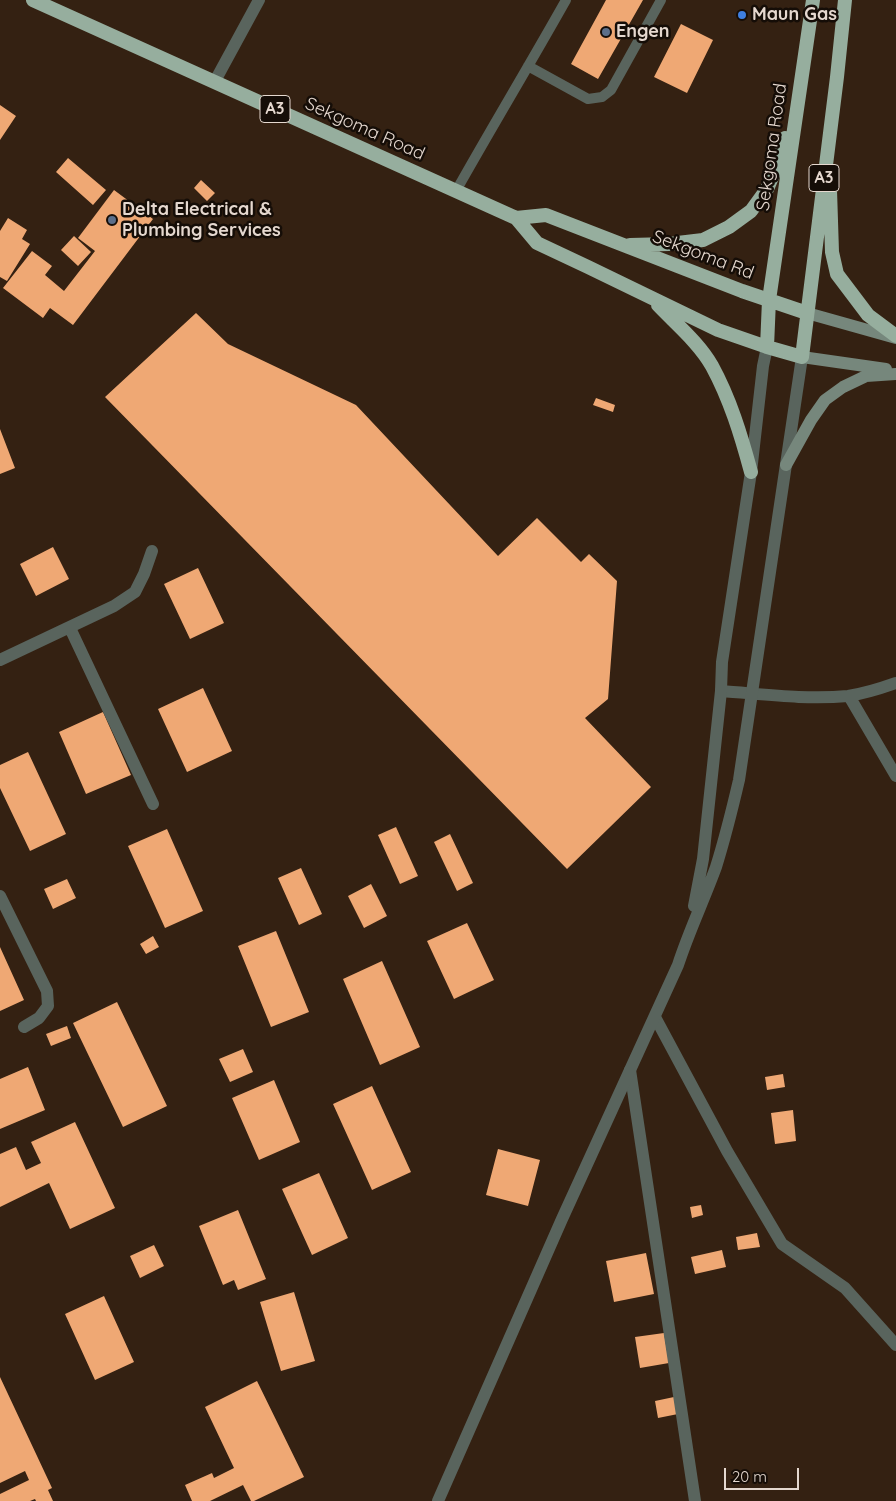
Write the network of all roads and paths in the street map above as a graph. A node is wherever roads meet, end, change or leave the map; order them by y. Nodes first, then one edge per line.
1 (34, 0) edge
2 (259, 0) edge
3 (566, 0) edge
4 (660, 0) edge
5 (813, 0) edge
6 (845, 0) edge
7 (528, 66) junction
8 (837, 77) junction
9 (215, 82) junction
10 (800, 83) junction
11 (456, 191) junction
12 (516, 218) junction
13 (624, 245) junction
14 (651, 299) junction
15 (769, 300) junction
16 (807, 312) junction
17 (896, 337) edge
18 (767, 347) junction
19 (802, 357) junction
20 (896, 372) edge
21 (786, 465) junction
22 (751, 472) junction
23 (152, 551) dead end
24 (70, 628) junction
25 (0, 660) edge
26 (896, 683) edge
27 (721, 691) junction
28 (752, 694) junction
29 (850, 696) junction
30 (896, 776) edge
31 (153, 804) dead end
32 (0, 896) edge
33 (687, 938) junction
34 (655, 1017) junction
35 (24, 1027) dead end
36 (630, 1070) junction
37 (896, 1345) edge
38 (438, 1501) edge
39 (695, 1501) edge

1 - 9 highway, Sekgoma Road / A3
2 - 9 street
3 - 7 lane
4 - 7 lane
5 - 10 highway, Sekgoma Road / A3
6 - 8 highway, A3
7 - 11 lane
8 - 16 highway, A3
8 - 17 highway
9 - 11 highway, Sekgoma Road / A3
10 - 13 highway
10 - 15 highway, Sekgoma Road / A3
11 - 12 highway, Sekgoma Road / A3
12 - 13 highway, Sekgoma Road / A3
12 - 14 highway, Sekgoma Road / A3
13 - 15 highway, Sekgoma Rd / A3
14 - 18 highway, Sekgoma Road / A3
14 - 22 highway
15 - 16 highway, A3
15 - 18 highway, Sekgoma Road / A3
16 - 17 main road
16 - 19 highway, A3
18 - 19 highway, Sekgoma Road / A3
18 - 22 street
19 - 20 main road
19 - 21 street
20 - 21 main road
21 - 28 street
22 - 27 street
23 - 24 street
24 - 25 street
24 - 31 street
26 - 29 street
27 - 28 street
27 - 33 street
28 - 29 street
28 - 33 street
29 - 30 street
32 - 35 street
33 - 34 street
34 - 36 street
34 - 37 street
36 - 38 street
36 - 39 street

